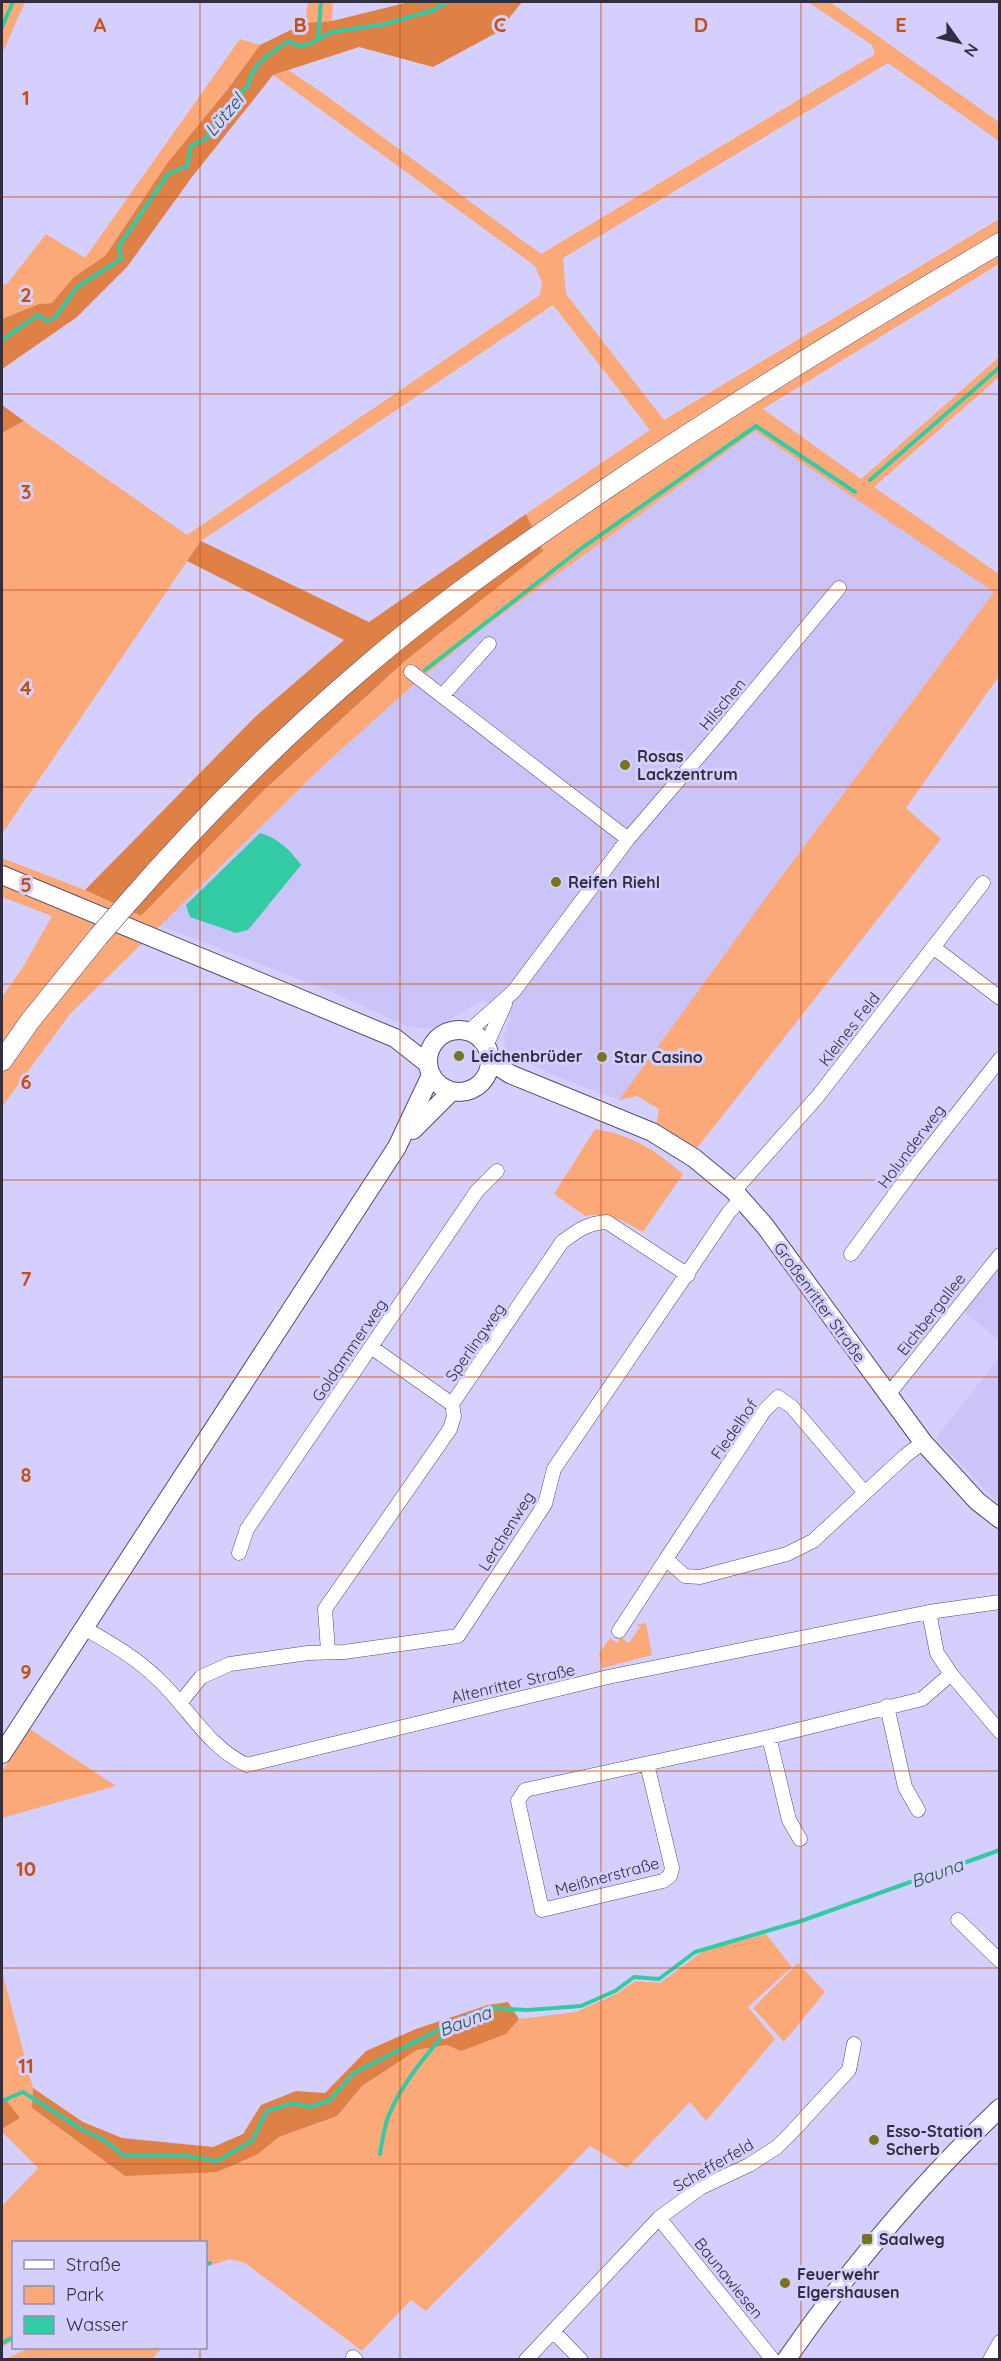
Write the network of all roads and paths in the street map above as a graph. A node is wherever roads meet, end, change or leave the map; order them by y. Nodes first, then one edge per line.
1 (999, 243) edge
2 (839, 588) dead end
3 (489, 644) dead end
4 (411, 672) dead end
5 (442, 696) junction
6 (628, 839) junction
7 (2, 875) edge
8 (983, 883) dead end
9 (933, 947) junction
10 (999, 998) edge
11 (507, 999) junction
12 (468, 1032) junction
13 (395, 1038) junction
14 (436, 1041) junction
15 (488, 1054) junction
16 (999, 1059) edge
17 (2, 1061) edge
18 (430, 1070) junction
19 (479, 1085) junction
20 (452, 1091) junction
21 (614, 1117) junction
22 (397, 1147) junction
23 (497, 1171) dead end
24 (738, 1195) junction
25 (851, 1254) dead end
26 (999, 1255) edge
27 (688, 1275) junction
28 (371, 1347) junction
29 (888, 1395) junction
30 (452, 1404) junction
31 (922, 1442) junction
32 (865, 1493) junction
33 (999, 1519) edge
34 (239, 1553) dead end
35 (666, 1559) junction
36 (999, 1602) edge
37 (929, 1612) junction
38 (84, 1628) junction
39 (619, 1631) dead end
40 (328, 1651) junction
41 (951, 1674) junction
42 (181, 1702) junction
43 (887, 1706) junction
44 (999, 1732) edge
45 (770, 1737) junction
46 (2, 1754) edge
47 (647, 1764) junction
48 (918, 1810) dead end
49 (800, 1839) dead end
50 (958, 1920) dead end
51 (999, 1961) edge
52 (854, 2044) dead end
53 (999, 2108) edge
54 (659, 2218) junction
55 (553, 2331) junction
56 (999, 2342) edge
57 (526, 2360) edge
58 (581, 2360) edge
59 (774, 2360) edge
60 (786, 2360) edge
61 (990, 2360) edge

1 - 17 main road, bridge
2 - 6 street, Hilschen
3 - 5 street
4 - 5 street
5 - 6 street
6 - 11 street, Hilschen
7 - 13 street
8 - 9 street, Kleines Feld
9 - 10 street
9 - 24 street, Kleines Feld
11 - 12 street, Hilschen
11 - 15 street, Hilschen
12 - 14 street
12 - 15 street
13 - 14 street
13 - 18 street
14 - 18 street
15 - 19 street
15 - 21 street, Großenritter Straße
16 - 25 street, Holunderweg
18 - 20 street
18 - 22 street
19 - 20 street
19 - 21 street, Großenritter Straße
20 - 22 street
21 - 24 street, Großenritter Straße
22 - 38 street
23 - 28 street, Goldammerweg
24 - 27 street, Lerchenweg
24 - 29 street, Großenritter Straße
26 - 29 street, Eichbergallee
27 - 30 street, Sperlingweg
27 - 40 street, Lerchenweg
28 - 30 street
28 - 34 street, Goldammerweg
29 - 31 street, Großenritter Straße
30 - 40 street, Sperlingweg
31 - 32 street
31 - 33 street, Großenritter Straße
32 - 35 street
32 - 35 street, Fiedelhof
35 - 39 street, Fiedelhof
36 - 37 street, Altenritter Straße
37 - 41 street
37 - 42 street, Altenritter Straße
38 - 42 street, Altenritter Straße
38 - 46 street
40 - 42 street, Lerchenweg
41 - 43 street, Meißnerstraße
41 - 44 street
43 - 45 street, Meißnerstraße
43 - 48 street
45 - 47 street, Meißnerstraße
45 - 49 street
47 - 47 street, Meißnerstraße
50 - 51 street
52 - 54 street, Schefferfeld
53 - 60 street
54 - 55 street, Schefferfeld
54 - 59 street, Baunawiesen
55 - 57 street, Schefferfeld
55 - 58 street
56 - 61 street

